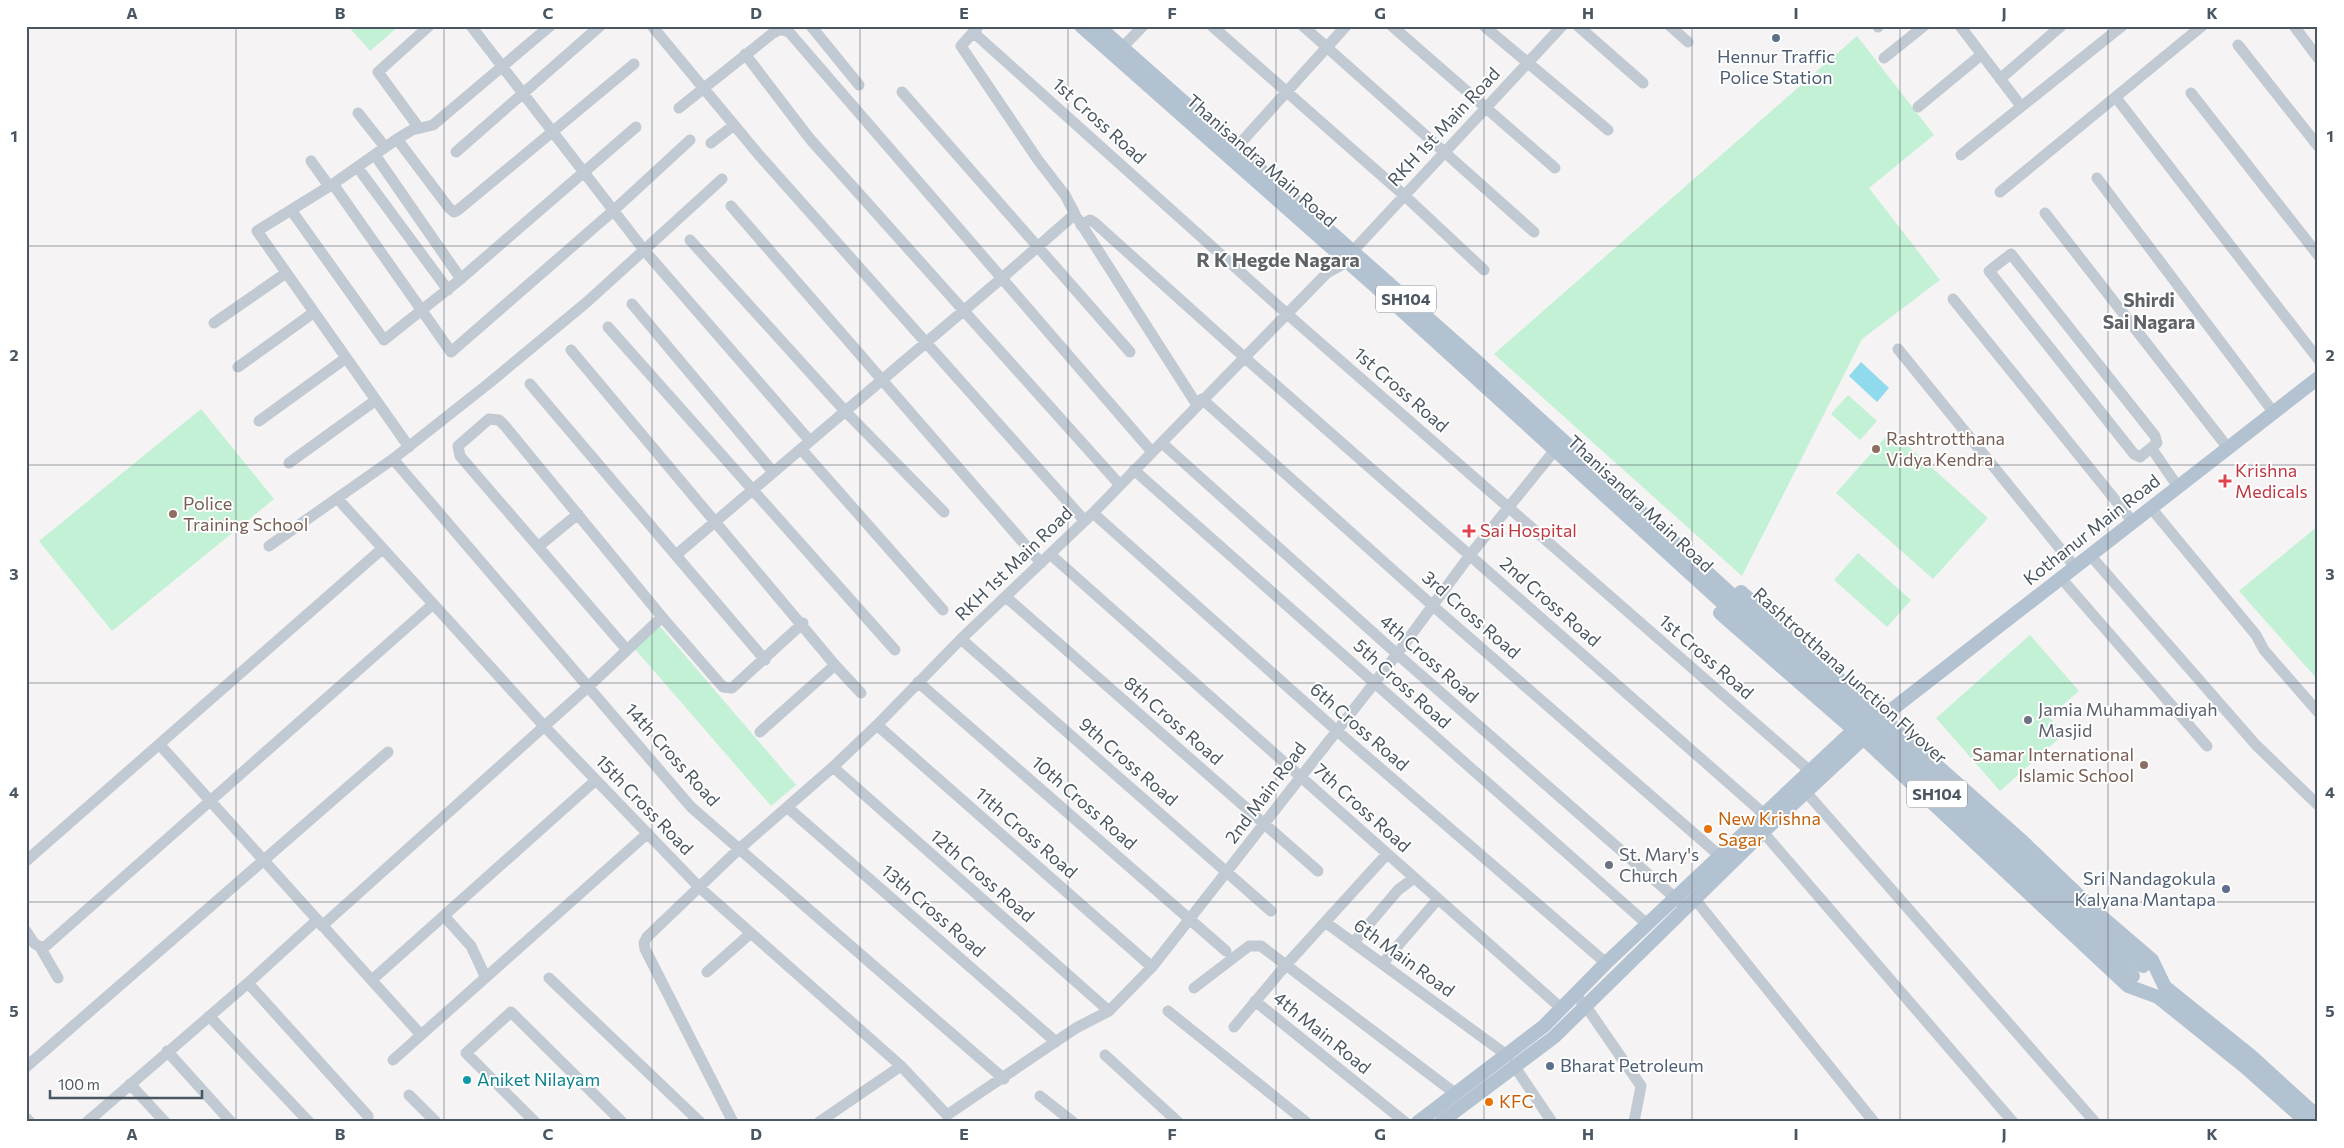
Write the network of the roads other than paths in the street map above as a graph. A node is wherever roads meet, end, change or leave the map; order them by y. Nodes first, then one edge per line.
1 (429, 26) edge
2 (471, 26) edge
3 (550, 26) edge
4 (600, 26) edge
5 (652, 26) edge
6 (811, 26) edge
7 (1081, 26) edge
8 (1098, 26) edge
9 (1143, 26) edge
10 (1212, 26) edge
11 (1303, 26) edge
12 (1346, 26) edge
13 (1392, 26) edge
14 (1484, 26) edge
15 (1562, 26) edge
16 (1578, 26) edge
17 (1670, 26) edge
18 (1924, 26) edge
19 (1960, 26) edge
20 (2061, 26) edge
21 (2122, 26) edge
22 (2202, 26) edge
23 (2294, 26) edge
24 (976, 29) edge
25 (2046, 30) edge
26 (1688, 42) dead end
27 (2238, 45) dead end
28 (1327, 47) junction
29 (1118, 52) junction
30 (745, 54) junction
31 (1981, 54) junction
32 (1884, 58) dead end
33 (2318, 58) edge
34 (1528, 63) junction
35 (634, 64) dead end
36 (501, 66) junction
37 (2000, 79) junction
38 (1643, 83) dead end
39 (859, 85) dead end
40 (702, 89) junction
41 (902, 92) dead end
42 (1286, 92) junction
43 (2191, 93) dead end
44 (523, 94) junction
45 (2117, 99) junction
46 (2022, 106) junction
47 (1918, 107) dead end
48 (679, 108) dead end
49 (1486, 108) junction
50 (358, 113) dead end
51 (734, 125) junction
52 (636, 127) dead end
53 (419, 128) junction
54 (1608, 130) dead end
55 (551, 131) junction
56 (397, 138) junction
57 (690, 140) dead end
58 (711, 143) dead end
59 (2318, 146) edge
60 (385, 148) junction
61 (1236, 148) junction
62 (456, 152) dead end
63 (1445, 152) junction
64 (375, 155) junction
65 (1961, 155) dead end
66 (311, 161) dead end
67 (358, 168) junction
68 (1555, 168) dead end
69 (583, 172) junction
70 (2097, 178) dead end
71 (722, 179) dead end
72 (331, 185) junction
73 (2000, 192) dead end
74 (1405, 196) junction
75 (732, 206) dead end
76 (291, 210) junction
77 (613, 211) junction
78 (2045, 213) dead end
79 (1075, 214) junction
80 (1081, 224) junction
81 (1534, 232) dead end
82 (690, 240) dead end
83 (1038, 248) junction
84 (644, 250) junction
85 (1345, 253) junction
86 (2318, 255) edge
87 (1484, 270) dead end
88 (286, 273) junction
89 (1002, 278) junction
90 (461, 279) junction
91 (448, 290) junction
92 (1953, 299) dead end
93 (632, 304) dead end
94 (965, 310) junction
95 (422, 311) junction
96 (313, 313) junction
97 (1286, 313) junction
98 (214, 323) dead end
99 (608, 327) dead end
100 (926, 343) junction
101 (1898, 348) dead end
102 (570, 350) dead end
103 (1130, 352) dead end
104 (1244, 357) junction
105 (346, 358) junction
106 (2318, 359) edge
107 (238, 367) dead end
108 (2318, 378) edge
109 (882, 381) junction
110 (530, 384) dead end
111 (376, 400) junction
112 (1199, 402) junction
113 (845, 411) junction
114 (2274, 412) junction
115 (260, 421) dead end
116 (810, 441) junction
117 (1162, 443) junction
118 (1559, 445) junction
119 (408, 447) junction
120 (2228, 448) junction
121 (800, 449) junction
122 (2152, 450) junction
123 (1152, 452) junction
124 (393, 459) junction
125 (289, 463) dead end
126 (1134, 470) junction
127 (773, 472) junction
128 (1120, 485) junction
129 (2178, 487) junction
130 (754, 489) junction
131 (337, 498) junction
132 (1508, 508) junction
133 (2151, 508) junction
134 (944, 512) dead end
135 (578, 514) junction
136 (1088, 517) junction
137 (716, 521) junction
138 (2133, 522) junction
139 (269, 546) dead end
140 (539, 546) junction
141 (382, 549) junction
142 (676, 555) junction
143 (1051, 555) junction
144 (1470, 555) junction
145 (2090, 555) junction
146 (1041, 563) junction
147 (2075, 567) junction
148 (2061, 578) junction
149 (1712, 586) junction
150 (1006, 597) junction
151 (432, 604) junction
152 (1434, 606) junction
153 (943, 610) dead end
154 (662, 617) junction
155 (803, 624) junction
156 (961, 639) junction
157 (627, 650) junction
158 (896, 650) dead end
159 (1397, 654) junction
160 (765, 660) junction
161 (836, 665) junction
162 (918, 682) junction
163 (1374, 682) junction
164 (588, 687) junction
165 (861, 693) dead end
166 (2318, 712) edge
167 (1884, 713) junction
168 (877, 725) junction
169 (544, 726) junction
170 (1336, 730) junction
171 (760, 732) dead end
172 (1857, 738) junction
173 (160, 745) junction
174 (2207, 746) dead end
175 (388, 752) dead end
176 (833, 767) junction
177 (1810, 771) junction
178 (1301, 777) junction
179 (596, 780) junction
180 (1806, 792) junction
181 (210, 800) junction
182 (2318, 805) edge
183 (786, 807) junction
184 (1764, 814) junction
185 (1264, 824) junction
186 (1763, 832) junction
187 (648, 833) junction
188 (739, 849) junction
189 (1387, 854) junction
190 (1720, 856) junction
191 (262, 860) junction
192 (26, 861) edge
193 (1318, 871) dead end
194 (1227, 873) junction
195 (1414, 878) junction
196 (700, 888) junction
197 (1438, 900) junction
198 (1685, 901) junction
199 (1271, 911) dead end
200 (2095, 911) junction
201 (444, 916) junction
202 (1191, 919) junction
203 (1325, 922) junction
204 (319, 923) junction
205 (1647, 924) junction
206 (26, 931) edge
207 (751, 933) junction
208 (2073, 936) junction
209 (1353, 943) junction
210 (40, 947) junction
211 (1226, 951) dead end
212 (1383, 963) junction
213 (1606, 963) junction
214 (1286, 965) junction
215 (1152, 967) junction
216 (708, 972) dead end
217 (485, 976) junction
218 (58, 978) dead end
219 (549, 978) dead end
220 (373, 979) junction
221 (248, 983) junction
222 (1194, 988) dead end
223 (2162, 992) junction
224 (1574, 994) junction
225 (1097, 1001) junction
226 (1255, 1001) junction
227 (1585, 1005) junction
228 (1561, 1008) junction
229 (1109, 1011) junction
230 (1168, 1011) dead end
231 (209, 1016) junction
232 (1087, 1022) junction
233 (1234, 1027) dead end
234 (421, 1034) junction
235 (1056, 1042) junction
236 (168, 1051) junction
237 (1106, 1055) dead end
238 (393, 1060) dead end
239 (1511, 1061) junction
240 (900, 1066) junction
241 (26, 1067) edge
242 (1004, 1079) junction
243 (130, 1084) junction
244 (1456, 1094) junction
245 (409, 1095) dead end
246 (1040, 1096) dead end
247 (947, 1115) joint
248 (2318, 1117) edge
249 (26, 1118) edge
250 (93, 1120) edge
251 (1449, 1120) edge
252 (30, 1122) edge
253 (165, 1122) edge
254 (232, 1122) edge
255 (309, 1122) edge
256 (368, 1122) edge
257 (436, 1122) edge
258 (535, 1122) edge
259 (622, 1122) edge
260 (700, 1122) edge
261 (733, 1122) edge
262 (819, 1122) edge
263 (1073, 1122) edge
264 (1178, 1122) edge
265 (1306, 1122) edge
266 (1406, 1122) edge
267 (1418, 1122) edge
268 (1552, 1122) edge
269 (1634, 1122) edge
270 (1874, 1122) edge
271 (2013, 1122) edge
272 (2095, 1122) edge
273 (2307, 1122) edge

1 - 53 street
2 - 36 street
3 - 36 street
4 - 44 street
5 - 40 street, 6th Cross Road
6 - 39 street
7 - 29 main road, Thanisandra Main Road / SH104
8 - 29 main road, Thanisandra Main Road / SH104
9 - 29 street
10 - 42 street
11 - 28 street
12 - 28 street
13 - 49 street
14 - 34 street
15 - 34 street, RKH 1st Main Road
16 - 38 street
17 - 26 street
18 - 32 street
19 - 31 street
20 - 25 street
21 - 46 street
22 - 45 street
23 - 33 street
24 - 79 street, 3rd Cross Road
24 - 97 street, 1st Cross Road
25 - 37 street
27 - 59 street
28 - 42 street
28 - 63 street
29 - 61 main road, Thanisandra Main Road / SH104
29 - 85 main road, Thanisandra Main Road / SH104
30 - 40 street
30 - 89 street
30 - 94 street
31 - 37 street
31 - 47 street
34 - 49 street, RKH 1st Main Road
34 - 54 street
35 - 55 street
36 - 44 street
36 - 53 street
37 - 46 street
40 - 48 street
40 - 51 street, 6th Cross Road
41 - 83 street
42 - 61 street
42 - 74 street
43 - 86 street
44 - 55 street
44 - 62 street
45 - 73 street
45 - 106 street
46 - 65 street
49 - 63 street, RKH 1st Main Road
49 - 68 street
50 - 60 street
51 - 58 street
51 - 100 street, 6th Cross Road
52 - 69 street
53 - 56 street
55 - 56 street
55 - 69 street
56 - 60 street
57 - 77 street
60 - 64 street
61 - 85 main road, Thanisandra Main Road / SH104
63 - 74 street, RKH 1st Main Road
63 - 81 street
64 - 67 street
64 - 90 street
66 - 72 street
67 - 72 street
67 - 91 street
69 - 77 street
69 - 90 street
70 - 114 street
71 - 84 street
72 - 76 street
72 - 95 street
74 - 85 street, RKH 1st Main Road
74 - 87 street
75 - 109 street
76 - 88 street
76 - 95 street
77 - 84 street
77 - 95 street
78 - 120 street
79 - 80 street, 3rd Cross Road
79 - 83 street
80 - 104 street, 2nd Cross Road
80 - 112 street, 3rd Cross Road
82 - 113 street
83 - 89 street
83 - 103 street
84 - 116 street
84 - 119 street
85 - 97 street, RKH 1st Main Road
85 - 118 main road, Thanisandra Main Road / SH104
88 - 96 street
88 - 98 street
89 - 94 street
89 - 123 street
90 - 91 street
91 - 95 street
92 - 138 street
93 - 127 street
94 - 100 street
94 - 128 street
96 - 105 street
96 - 107 street
97 - 104 street, RKH 1st Main Road
97 - 132 street, 1st Cross Road
99 - 130 street
100 - 109 street
100 - 136 street, 6th Cross Road
101 - 147 street
102 - 137 street
104 - 112 street, RKH 1st Main Road
104 - 144 street, 2nd Cross Road
105 - 111 street
105 - 115 street
108 - 114 main road, Kothanur Main Road
109 - 113 street
109 - 146 street
110 - 142 street
111 - 119 street
111 - 125 street
112 - 117 street, RKH 1st Main Road
112 - 152 street, 3rd Cross Road
113 - 116 street
113 - 134 street
114 - 120 main road, Kothanur Main Road
116 - 121 street
117 - 123 street, RKH 1st Main Road
117 - 159 street, 4th Cross Road
118 - 132 street, 2nd Main Road
118 - 149 main road, Thanisandra Main Road / SH104
119 - 124 street
120 - 129 main road, Kothanur Main Road
121 - 127 street
121 - 153 street
122 - 122 street
122 - 129 street
123 - 126 street, RKH 1st Main Road
124 - 131 street
124 - 164 street, 14th Cross Road
126 - 128 street, RKH 1st Main Road
126 - 163 street, 5th Cross Road
127 - 130 street
128 - 136 street, RKH 1st Main Road
129 - 133 main road, Kothanur Main Road
130 - 137 street
130 - 158 street
131 - 139 street
131 - 141 street, 15th Cross Road
132 - 144 street, 2nd Main Road
132 - 177 street, 1st Cross Road
133 - 138 main road, Kothanur Main Road
133 - 166 street
135 - 140 street
135 - 140 street
135 - 154 street
136 - 143 street, RKH 1st Main Road
136 - 170 street, 6th Cross Road
137 - 142 street
137 - 155 street
138 - 145 main road, Kothanur Main Road
140 - 157 street
141 - 151 street, 15th Cross Road
141 - 173 street
142 - 160 street
143 - 146 street, RKH 1st Main Road
143 - 178 street, 7th Cross Road
144 - 152 street, 2nd Main Road
144 - 184 street, 2nd Cross Road
145 - 147 main road, Kothanur Main Road
145 - 182 street
146 - 150 street, RKH 1st Main Road
147 - 148 main road, Kothanur Main Road
148 - 167 main road, Kothanur Main Road
148 - 174 street
149 - 167 main road, Thanisandra Main Road / SH104
149 - 172 main road, Thanisandra Main Road / SH104
149 - 223 main road, Rashtrotthana Junction Flyover / SH104, bridge
150 - 156 street, RKH 1st Main Road
150 - 185 street, 8th Cross Road
151 - 169 street, 15th Cross Road
151 - 181 street
152 - 159 street, 2nd Main Road
152 - 190 street, 3rd Cross Road
154 - 157 street
154 - 160 street
155 - 160 street
155 - 161 street
156 - 162 street, RKH 1st Main Road
156 - 194 street, 9th Cross Road
157 - 164 street
159 - 163 street, 2nd Main Road
159 - 198 street, 4th Cross Road
161 - 165 street
161 - 171 street
162 - 168 street, RKH 1st Main Road
162 - 202 street, 10th Cross Road
163 - 170 street, 2nd Main Road
163 - 205 street, 5th Cross Road
164 - 169 street
164 - 188 street, 14th Cross Road
167 - 172 main road, Kothanur Main Road
167 - 200 main road, Thanisandra Main Road / SH104
168 - 176 street, RKH 1st Main Road
168 - 215 street, 11th Cross Road
169 - 179 street, 15th Cross Road
169 - 204 street
170 - 178 street, 2nd Main Road
170 - 213 street, 6th Cross Road
172 - 177 main road
172 - 180 main road
172 - 208 main road, Thanisandra Main Road / SH104
173 - 181 street
173 - 192 street
175 - 191 street
176 - 183 street, RKH 1st Main Road
176 - 225 street, 12th Cross Road
177 - 184 main road
178 - 185 street, 2nd Main Road
178 - 189 street, 7th Cross Road
179 - 187 street, 15th Cross Road
179 - 201 street
180 - 186 main road
180 - 272 street
181 - 191 street
181 - 210 street
183 - 188 street, RKH 1st Main Road
183 - 235 street, 13th Cross Road
184 - 190 main road
185 - 193 street, 8th Cross Road
185 - 194 street, 2nd Main Road
186 - 198 main road
186 - 271 street
187 - 196 street, 15th Cross Road
187 - 217 street
188 - 196 street, RKH 1st Main Road
188 - 242 street, 14th Cross Road
189 - 195 street, 7th Cross Road
189 - 203 street
190 - 198 main road
191 - 204 street
191 - 241 street
194 - 199 street, 9th Cross Road
194 - 202 street, 2nd Main Road
195 - 197 street, 7th Cross Road
195 - 209 street
196 - 207 street, 15th Cross Road
196 - 261 street, RKH 1st Main Road
197 - 212 street
197 - 228 street, 7th Cross Road
198 - 205 main road
198 - 227 main road
198 - 270 street, 4th Cross Road
200 - 208 main road
200 - 223 main road, Thanisandra Main Road / SH104
201 - 217 street
201 - 220 street
202 - 211 street, 10th Cross Road
202 - 215 street, 2nd Main Road
203 - 209 street, 6th Main Road
203 - 214 street, 6th Main Road
204 - 220 street
204 - 221 street
205 - 213 main road
206 - 210 street
207 - 216 street
207 - 240 street, 15th Cross Road
208 - 223 main road, Thanisandra Main Road / SH104
209 - 212 street, 6th Main Road
210 - 218 street
212 - 239 street, 6th Main Road
213 - 224 main road
214 - 222 street
214 - 226 street, 4th Main Road
214 - 244 street
215 - 229 street, 2nd Main Road
217 - 234 street
219 - 260 street
220 - 234 street
221 - 231 street
221 - 256 street
223 - 248 main road, Thanisandra Main Road / SH104
223 - 273 main road, Thanisandra Main Road / SH104
224 - 227 street
224 - 228 main road
225 - 229 street, 12th Cross Road
225 - 232 street
226 - 233 street
226 - 266 street, 4th Main Road
227 - 239 main road
227 - 269 street
228 - 239 main road
229 - 232 street, 2nd Main Road
230 - 265 street
231 - 236 street
231 - 255 street
232 - 235 street, 2nd Main Road
234 - 238 street
235 - 242 street, 2nd Main Road
236 - 243 street
236 - 254 street
237 - 264 street
239 - 244 main road
239 - 251 main road
239 - 268 street, 6th Main Road
240 - 247 street, 15th Cross Road
240 - 262 street
242 - 247 street, 2nd Main Road
243 - 250 street
243 - 253 street
244 - 267 main road
245 - 257 street
246 - 263 street
249 - 252 street
258 - 259 street

